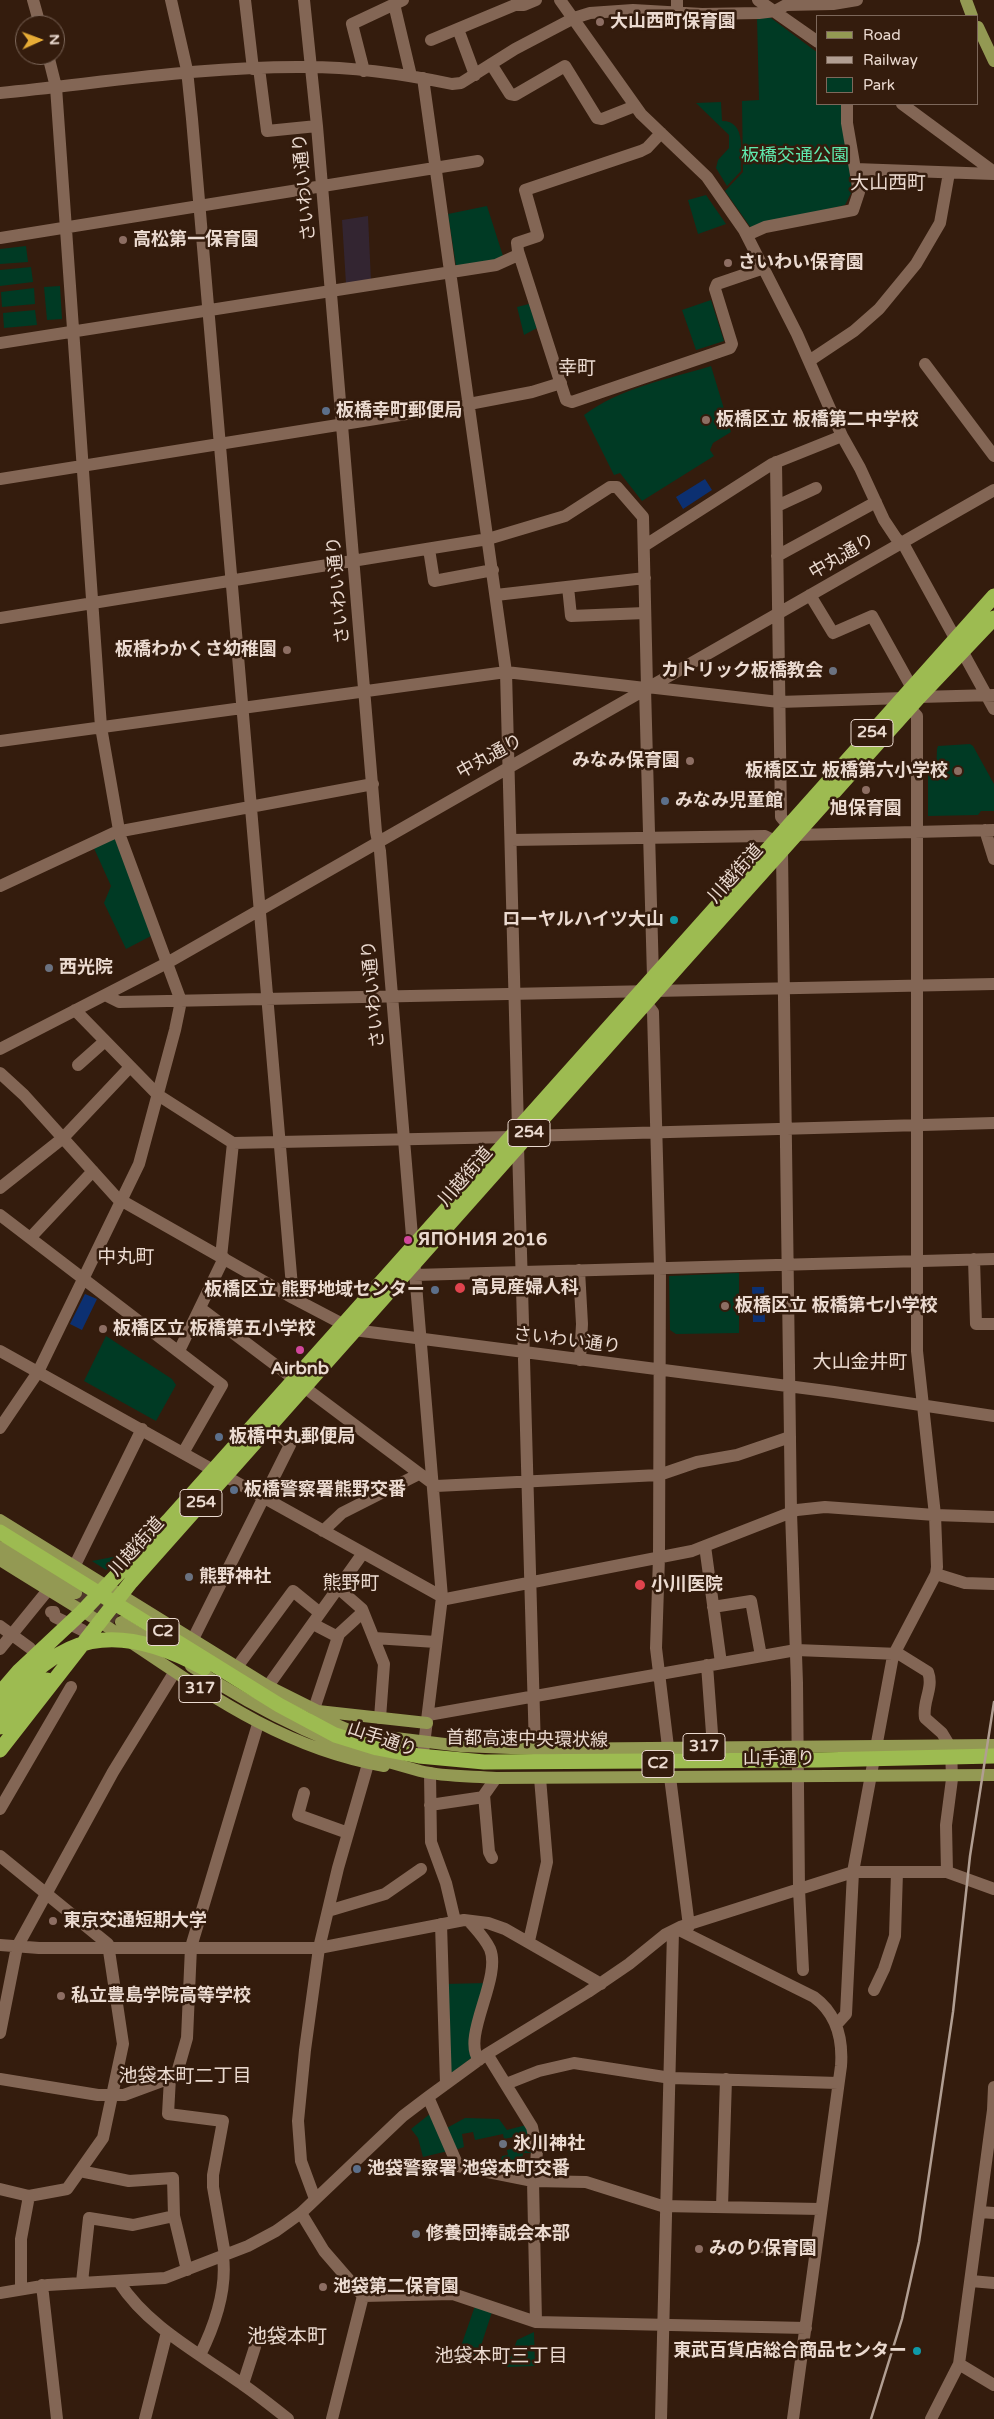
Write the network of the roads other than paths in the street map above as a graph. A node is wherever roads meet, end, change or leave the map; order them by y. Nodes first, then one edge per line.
1 (33, 0) edge
2 (171, 0) edge
3 (245, 0) edge
4 (304, 0) edge
5 (536, 0) edge
6 (560, 0) edge
7 (588, 0) edge
8 (677, 0) edge
9 (758, 0) edge
10 (857, 0) edge
11 (966, 0) edge
12 (399, 2) edge
13 (775, 11) junction
14 (590, 13) junction
15 (677, 14) junction
16 (37, 15) edge
17 (972, 15) edge
18 (574, 18) junction
19 (458, 29) junction
20 (979, 29) edge
21 (431, 40) dead end
22 (816, 41) edge
23 (994, 61) edge
24 (491, 64) junction
25 (50, 65) edge
26 (312, 67) junction
27 (256, 69) junction
28 (364, 71) junction
29 (187, 73) junction
30 (475, 75) junction
31 (417, 77) junction
32 (56, 88) junction
33 (0, 93) edge
34 (847, 105) edge
35 (903, 105) edge
36 (635, 106) junction
37 (317, 126) junction
38 (661, 132) junction
39 (478, 161) dead end
40 (436, 169) junction
41 (855, 169) junction
42 (949, 173) junction
43 (994, 173) edge
44 (322, 186) junction
45 (200, 206) junction
46 (66, 228) junction
47 (747, 235) junction
48 (0, 238) edge
49 (518, 255) junction
50 (764, 268) junction
51 (451, 272) junction
52 (331, 291) junction
53 (209, 310) junction
54 (74, 332) junction
55 (0, 343) edge
56 (809, 361) junction
57 (925, 364) dead end
58 (561, 383) junction
59 (469, 404) junction
60 (342, 425) junction
61 (842, 436) junction
62 (220, 443) junction
63 (994, 456) edge
64 (776, 462) junction
65 (83, 466) junction
66 (0, 479) edge
67 (816, 488) dead end
68 (994, 490) edge
69 (876, 502) junction
70 (776, 506) junction
71 (488, 539) junction
72 (901, 544) junction
73 (644, 546) junction
74 (429, 549) junction
75 (777, 556) junction
76 (354, 561) junction
77 (493, 570) junction
78 (644, 578) junction
79 (233, 580) junction
80 (568, 587) junction
81 (496, 595) junction
82 (810, 595) junction
83 (994, 596) edge
84 (92, 604) junction
85 (645, 613) junction
86 (778, 614) junction
87 (0, 618) edge
88 (994, 618) edge
89 (956, 639) junction
90 (962, 654) junction
91 (506, 672) junction
92 (646, 688) junction
93 (365, 691) junction
94 (991, 696) edge
95 (911, 698) junction
96 (779, 702) junction
97 (243, 708) junction
98 (994, 709) edge
99 (101, 727) junction
100 (0, 741) edge
101 (510, 766) junction
102 (373, 784) junction
103 (252, 806) junction
104 (990, 830) edge
105 (119, 831) junction
106 (792, 831) junction
107 (917, 831) junction
108 (650, 838) junction
109 (511, 840) junction
110 (378, 842) junction
111 (778, 846) junction
112 (994, 859) edge
113 (0, 886) edge
114 (260, 910) junction
115 (167, 963) junction
116 (994, 984) edge
117 (916, 986) junction
118 (783, 989) junction
119 (649, 991) junction
120 (515, 993) junction
121 (105, 995) junction
122 (392, 996) junction
123 (268, 998) junction
124 (181, 1001) junction
125 (75, 1010) junction
126 (105, 1041) junction
127 (0, 1049) edge
128 (78, 1065) dead end
129 (130, 1067) junction
130 (0, 1073) edge
131 (158, 1095) junction
132 (994, 1123) edge
133 (917, 1125) junction
134 (786, 1129) junction
135 (656, 1132) junction
136 (519, 1137) junction
137 (63, 1138) junction
138 (404, 1139) junction
139 (233, 1143) junction
140 (280, 1143) junction
141 (93, 1171) junction
142 (0, 1188) edge
143 (120, 1200) junction
144 (0, 1215) edge
145 (31, 1237) junction
146 (412, 1248) junction
147 (222, 1258) junction
148 (994, 1259) edge
149 (918, 1260) junction
150 (974, 1260) junction
151 (787, 1264) junction
152 (660, 1267) junction
153 (414, 1270) junction
154 (579, 1270) junction
155 (522, 1272) junction
156 (84, 1277) junction
157 (292, 1298) junction
158 (200, 1308) junction
159 (994, 1324) edge
160 (348, 1328) junction
161 (420, 1340) junction
162 (0, 1351) edge
163 (179, 1351) junction
164 (523, 1353) junction
165 (580, 1360) junction
166 (659, 1371) junction
167 (38, 1372) junction
168 (299, 1383) junction
169 (789, 1387) junction
170 (922, 1405) junction
171 (994, 1416) edge
172 (270, 1426) junction
173 (0, 1428) edge
174 (142, 1429) junction
175 (790, 1436) junction
176 (183, 1453) junction
177 (214, 1470) junction
178 (419, 1474) junction
179 (659, 1475) junction
180 (526, 1481) junction
181 (432, 1483) junction
182 (263, 1498) junction
183 (792, 1512) junction
184 (935, 1515) junction
185 (994, 1517) edge
186 (0, 1520) edge
187 (0, 1526) edge
188 (323, 1531) junction
189 (0, 1534) edge
190 (705, 1546) junction
191 (0, 1547) edge
192 (363, 1554) junction
193 (659, 1557) junction
194 (0, 1560) edge
195 (75, 1565) junction
196 (936, 1574) junction
197 (85, 1578) dead end
198 (529, 1583) junction
199 (994, 1584) edge
200 (107, 1585) junction
201 (338, 1588) junction
202 (48, 1590) junction
203 (76, 1592) tunnel mouth
204 (121, 1594) junction
205 (442, 1597) junction
206 (713, 1607) junction
207 (51, 1612) dead end
208 (82, 1612) junction
209 (139, 1612) dead end
210 (320, 1612) junction
211 (363, 1612) junction
212 (100, 1622) junction
213 (121, 1622) tunnel mouth
214 (313, 1624) junction
215 (0, 1626) edge
216 (12, 1634) junction
217 (338, 1638) junction
218 (374, 1638) junction
219 (193, 1639) junction
220 (436, 1642) junction
221 (99, 1643) dead end
222 (0, 1648) edge
223 (30, 1648) dead end
224 (796, 1650) junction
225 (894, 1653) junction
226 (760, 1656) junction
227 (67, 1662) junction
228 (721, 1663) junction
229 (707, 1665) junction
230 (237, 1666) junction
231 (174, 1673) junction
232 (659, 1673) junction
233 (268, 1686) junction
234 (71, 1687) dead end
235 (0, 1693) edge
236 (532, 1696) junction
237 (0, 1698) edge
238 (316, 1710) junction
239 (380, 1718) junction
240 (427, 1719) junction
241 (1, 1721) edge
242 (258, 1724) junction
243 (327, 1733) junction
244 (379, 1736) junction
245 (424, 1741) junction
246 (994, 1745) edge
247 (798, 1746) junction
248 (668, 1747) junction
249 (713, 1747) junction
250 (535, 1749) junction
251 (0, 1750) edge
252 (994, 1756) edge
253 (994, 1761) edge
254 (368, 1764) junction
255 (426, 1772) junction
256 (797, 1776) junction
257 (994, 1776) edge
258 (670, 1777) junction
259 (496, 1778) junction
260 (540, 1778) junction
261 (304, 1793) dead end
262 (484, 1797) junction
263 (430, 1805) junction
264 (0, 1809) edge
265 (348, 1833) junction
266 (0, 1856) edge
267 (492, 1858) dead end
268 (421, 1869) dead end
269 (853, 1872) junction
270 (897, 1872) junction
271 (948, 1872) junction
272 (799, 1889) junction
273 (994, 1889) edge
274 (46, 1893) junction
275 (328, 1911) junction
276 (469, 1920) junction
277 (455, 1921) junction
278 (441, 1924) junction
279 (680, 1929) junction
280 (529, 1941) junction
281 (0, 1945) edge
282 (16, 1947) junction
283 (191, 1947) junction
284 (109, 1948) junction
285 (319, 1948) junction
286 (804, 1970) dead end
287 (601, 1984) junction
288 (874, 1990) dead end
289 (836, 2024) junction
290 (0, 2033) edge
291 (483, 2057) junction
292 (170, 2078) junction
293 (671, 2078) junction
294 (726, 2079) junction
295 (0, 2080) edge
296 (838, 2083) junction
297 (446, 2084) junction
298 (506, 2084) junction
299 (994, 2086) edge
300 (112, 2095) junction
301 (428, 2097) junction
302 (994, 2110) edge
303 (80, 2171) junction
304 (534, 2180) junction
305 (0, 2189) edge
306 (29, 2196) junction
307 (314, 2199) junction
308 (668, 2206) junction
309 (722, 2207) junction
310 (820, 2209) junction
311 (980, 2212) junction
312 (301, 2213) junction
313 (994, 2213) edge
314 (174, 2216) junction
315 (760, 2247) dead end
316 (815, 2249) junction
317 (224, 2255) junction
318 (187, 2270) junction
319 (971, 2281) junction
320 (82, 2282) junction
321 (119, 2282) junction
322 (994, 2283) edge
323 (42, 2285) junction
324 (21, 2289) junction
325 (0, 2293) edge
326 (363, 2296) junction
327 (536, 2322) junction
328 (664, 2325) junction
329 (806, 2328) junction
330 (167, 2332) junction
331 (255, 2347) dead end
332 (200, 2355) junction
333 (959, 2364) junction
334 (243, 2384) junction
335 (994, 2385) edge
336 (57, 2419) edge
337 (145, 2419) edge
338 (288, 2419) edge
339 (332, 2419) edge
340 (662, 2419) edge
341 (793, 2419) edge
342 (931, 2419) edge

1 - 16 street
2 - 29 street
3 - 27 street
4 - 26 street, さいわい通り
5 - 19 street
6 - 18 street
7 - 14 street
8 - 15 street
9 - 13 street
10 - 13 street
11 - 17 main road
12 - 28 street
12 - 31 street
13 - 15 street
13 - 22 street
14 - 15 street
14 - 18 street
18 - 24 street
18 - 36 street
19 - 21 street
19 - 30 street
20 - 23 main road
24 - 30 street
24 - 36 street
25 - 32 street
26 - 27 street
26 - 28 street
26 - 37 street, さいわい通り
27 - 29 street
27 - 37 street
28 - 31 street
29 - 32 street
29 - 45 street
30 - 31 street
31 - 40 street
32 - 33 street
32 - 46 street
34 - 41 street
35 - 43 street
36 - 38 street
37 - 44 street, さいわい通り
38 - 47 street
38 - 49 street
39 - 40 street
40 - 44 street
40 - 51 street
41 - 42 street
41 - 47 street
42 - 43 street
42 - 56 street
44 - 45 street
44 - 52 street, さいわい通り
45 - 46 street
45 - 53 street
46 - 48 street
46 - 54 street
47 - 50 street
49 - 51 street
49 - 58 street
50 - 56 street
50 - 58 street
51 - 52 street
51 - 59 street
52 - 53 street
52 - 60 street, さいわい通り
53 - 54 street
53 - 62 street
54 - 55 street
54 - 65 street
56 - 61 street
57 - 63 street
58 - 59 street
59 - 60 street
59 - 71 street
60 - 62 street
60 - 76 street, さいわい通り
61 - 64 street
61 - 69 street
62 - 65 street
62 - 79 street
64 - 70 street
64 - 73 street
65 - 66 street
65 - 84 street
67 - 70 street
68 - 72 street, 中丸通り
69 - 72 street
69 - 75 street
70 - 75 street
71 - 73 street
71 - 74 street
71 - 77 street
72 - 82 street, 中丸通り
72 - 89 street
73 - 78 street
74 - 76 street
74 - 77 street
75 - 86 street
76 - 79 street
76 - 93 street, さいわい通り
77 - 81 street
78 - 80 street
78 - 85 street
79 - 84 street
79 - 97 street
80 - 81 street
80 - 85 street
81 - 91 street
82 - 86 street, 中丸通り
82 - 95 street
83 - 89 highway, 川越街道 / 254
84 - 87 street
84 - 99 street
85 - 92 street
86 - 92 street, 中丸通り
86 - 96 street
88 - 90 highway, 川越街道 / 254
89 - 90 street
89 - 95 highway, 川越街道 / 254
90 - 94 street
90 - 95 highway, 川越街道 / 254
91 - 92 street
91 - 93 street
91 - 101 street
92 - 96 street
92 - 101 street, 中丸通り
92 - 108 street
93 - 97 street
93 - 102 street, さいわい通り
94 - 95 street
94 - 98 street
95 - 96 street
95 - 106 highway, 川越街道 / 254
95 - 107 street
96 - 106 street
97 - 99 street
97 - 103 street
99 - 100 street
99 - 105 street
101 - 109 street
101 - 110 street, 中丸通り
102 - 103 street
102 - 110 street, さいわい通り
103 - 105 street
103 - 114 street
104 - 107 street
104 - 112 street
105 - 113 street
105 - 115 street
106 - 107 street
106 - 111 highway, 川越街道 / 254
107 - 117 street
108 - 109 street
108 - 111 street
108 - 119 street
109 - 120 street
110 - 114 street, 中丸通り
110 - 122 street, さいわい通り
111 - 118 street
111 - 119 highway, 川越街道 / 254
114 - 115 street, 中丸通り
114 - 123 street
115 - 121 street, 中丸通り
115 - 124 street
116 - 117 street
117 - 118 street
117 - 133 street
118 - 119 street
118 - 134 street
119 - 120 street
119 - 135 street
119 - 136 highway, 川越街道 / 254
120 - 122 street
120 - 136 street
121 - 124 street
121 - 125 street, 中丸通り
122 - 123 street
122 - 138 street, さいわい通り
123 - 124 street
123 - 140 street
124 - 131 street
125 - 126 street
125 - 127 street, 中丸通り
126 - 128 street
126 - 129 street
129 - 131 street
129 - 137 street
130 - 137 street
131 - 139 street
131 - 143 street
132 - 133 street
133 - 134 street
133 - 149 street
134 - 135 street
134 - 151 street
135 - 136 street
135 - 152 street
136 - 138 street
136 - 146 highway, 川越街道 / 254
136 - 153 highway, 川越街道 / 254
136 - 155 street
137 - 141 street
137 - 142 street
138 - 140 street
138 - 146 street, さいわい通り
139 - 140 street
139 - 147 street
140 - 157 street
141 - 143 street
141 - 145 street
143 - 147 street
143 - 156 street
144 - 145 street
145 - 156 street
146 - 153 street, さいわい通り
146 - 160 highway, 川越街道 / 254
147 - 157 street
147 - 158 street
148 - 150 street
149 - 150 street
149 - 151 street
149 - 170 street
150 - 159 street
151 - 152 street
151 - 169 street
152 - 154 street
152 - 166 street
153 - 155 street
153 - 160 highway, 川越街道 / 254
153 - 161 street, さいわい通り
154 - 155 street
154 - 165 street
155 - 164 street
156 - 163 street
156 - 167 street
157 - 160 street
158 - 163 street
158 - 168 street
160 - 161 street
160 - 168 highway, 川越街道 / 254
161 - 164 street, さいわい通り
161 - 181 street
162 - 167 street
163 - 176 street
164 - 165 street, さいわい通り
164 - 180 street
165 - 166 street, さいわい通り
166 - 169 street, さいわい通り
166 - 179 street
167 - 173 street
167 - 174 street
168 - 172 highway, 川越街道 / 254
168 - 177 highway, 川越街道 / 254
168 - 178 street
169 - 170 street, さいわい通り
169 - 175 street
170 - 171 street, さいわい通り
170 - 184 street
172 - 177 highway, 川越街道 / 254
172 - 182 street
174 - 176 street
174 - 195 street
175 - 179 street
175 - 183 street
176 - 177 street
177 - 182 street
177 - 200 highway, 川越街道 / 254
177 - 204 highway, 川越街道 / 254
178 - 181 street
178 - 188 street
179 - 180 street
179 - 193 street
180 - 181 street
180 - 198 street
181 - 205 street
182 - 188 street
182 - 219 street
183 - 184 street
183 - 190 street
183 - 224 street
184 - 185 street
184 - 196 street
186 - 195 main road, 317
187 - 197 main road
188 - 192 street
189 - 243 highway, 首都高速中央環状線 / C2
190 - 193 street
190 - 206 street
191 - 203 main road
192 - 201 street
192 - 205 street
193 - 198 street
193 - 232 street
194 - 202 main road, 317
195 - 200 main road, 317
196 - 199 street
196 - 225 street
198 - 205 street
198 - 236 street
200 - 204 main road, 317
200 - 208 highway, 川越街道 / 254
201 - 210 street
201 - 211 street
202 - 208 main road, 317
202 - 216 street
204 - 212 highway, 川越街道 / 254
204 - 219 main road, 317
205 - 220 street
206 - 226 street
206 - 228 street
207 - 221 street
208 - 212 main road, 317
208 - 235 highway, 川越街道 / 254
209 - 244 main road, 山手通り / 317
210 - 214 street
210 - 230 street
211 - 217 street
211 - 218 street
212 - 227 highway, 川越街道 / 254
212 - 231 main road, 317
213 - 255 main road, 山手通り / 317
214 - 217 street
214 - 233 street
215 - 216 street
216 - 222 street
216 - 223 street
217 - 238 street
218 - 220 street
218 - 239 street
219 - 230 main road, 317
220 - 240 street
224 - 225 street
224 - 226 street
224 - 247 street
225 - 269 street
225 - 271 street
226 - 228 street
227 - 241 highway
227 - 251 highway, 川越街道 / 254
228 - 229 street
229 - 232 street
229 - 249 street
230 - 233 main road, 317
231 - 242 main road, 317
231 - 274 street
232 - 236 street
232 - 248 street
233 - 238 main road, 317
234 - 264 street
236 - 240 street
236 - 250 street
237 - 243 highway
238 - 239 main road
238 - 244 main road, 317
239 - 240 main road
240 - 245 street
241 - 243 highway
242 - 254 main road, 317
242 - 283 street
243 - 252 highway, 首都高速中央環状線 / C2
243 - 253 highway, 首都高速中央環状線 / C2
244 - 245 main road, 山手通り / 317
245 - 250 main road, 山手通り / 317
245 - 255 street
246 - 247 main road, 山手通り / 317
247 - 249 main road, 山手通り / 317
247 - 256 street
248 - 249 main road, 山手通り / 317
248 - 250 main road, 山手通り / 317
254 - 255 main road, 317
254 - 265 street
255 - 259 main road, 山手通り / 317
255 - 263 street
256 - 257 main road, 山手通り / 317
256 - 258 main road, 山手通り / 317
256 - 272 street
258 - 260 main road, 山手通り / 317
258 - 279 street
259 - 260 main road, 山手通り / 317
259 - 262 street
260 - 280 street
261 - 265 street
262 - 263 street
262 - 267 street
263 - 277 street
265 - 275 street
266 - 274 street
268 - 275 street
269 - 270 street
269 - 272 street
269 - 289 street
270 - 271 street
270 - 288 street
271 - 273 street
272 - 279 street
272 - 286 street
274 - 282 street
274 - 284 street
275 - 285 street
276 - 277 street
276 - 280 street
276 - 291 street
277 - 278 street
278 - 285 street
278 - 297 street
279 - 287 street
279 - 289 street
279 - 293 street
280 - 287 street
281 - 282 street
282 - 284 street
282 - 290 street
283 - 284 street
283 - 285 street
283 - 292 street
284 - 300 street
285 - 307 street
287 - 291 street
289 - 296 street
291 - 297 street
291 - 298 street
292 - 300 street
292 - 317 street
293 - 294 street
293 - 298 street
293 - 308 street
294 - 296 street
294 - 309 street
295 - 300 street
296 - 310 street
297 - 301 street
298 - 304 street
299 - 302 street
300 - 303 street
301 - 304 street
301 - 307 street
302 - 311 street
303 - 306 street
303 - 314 street
304 - 308 street
304 - 327 street
305 - 306 street
306 - 324 street
307 - 312 street
308 - 309 street
308 - 328 street
309 - 310 street
310 - 316 street
311 - 313 street
311 - 319 street
312 - 317 street
312 - 326 street
314 - 318 street
314 - 320 street
315 - 316 street
316 - 329 street
317 - 318 street
317 - 332 street
318 - 321 street
319 - 322 street
319 - 333 street
320 - 321 street
320 - 323 street
321 - 330 street
323 - 324 street
323 - 336 street
324 - 325 street
326 - 327 street
326 - 339 street
327 - 328 street
328 - 329 street
328 - 340 street
329 - 341 street
330 - 332 street
330 - 337 street
331 - 334 street
332 - 334 street
333 - 335 street
333 - 342 street
334 - 338 street

